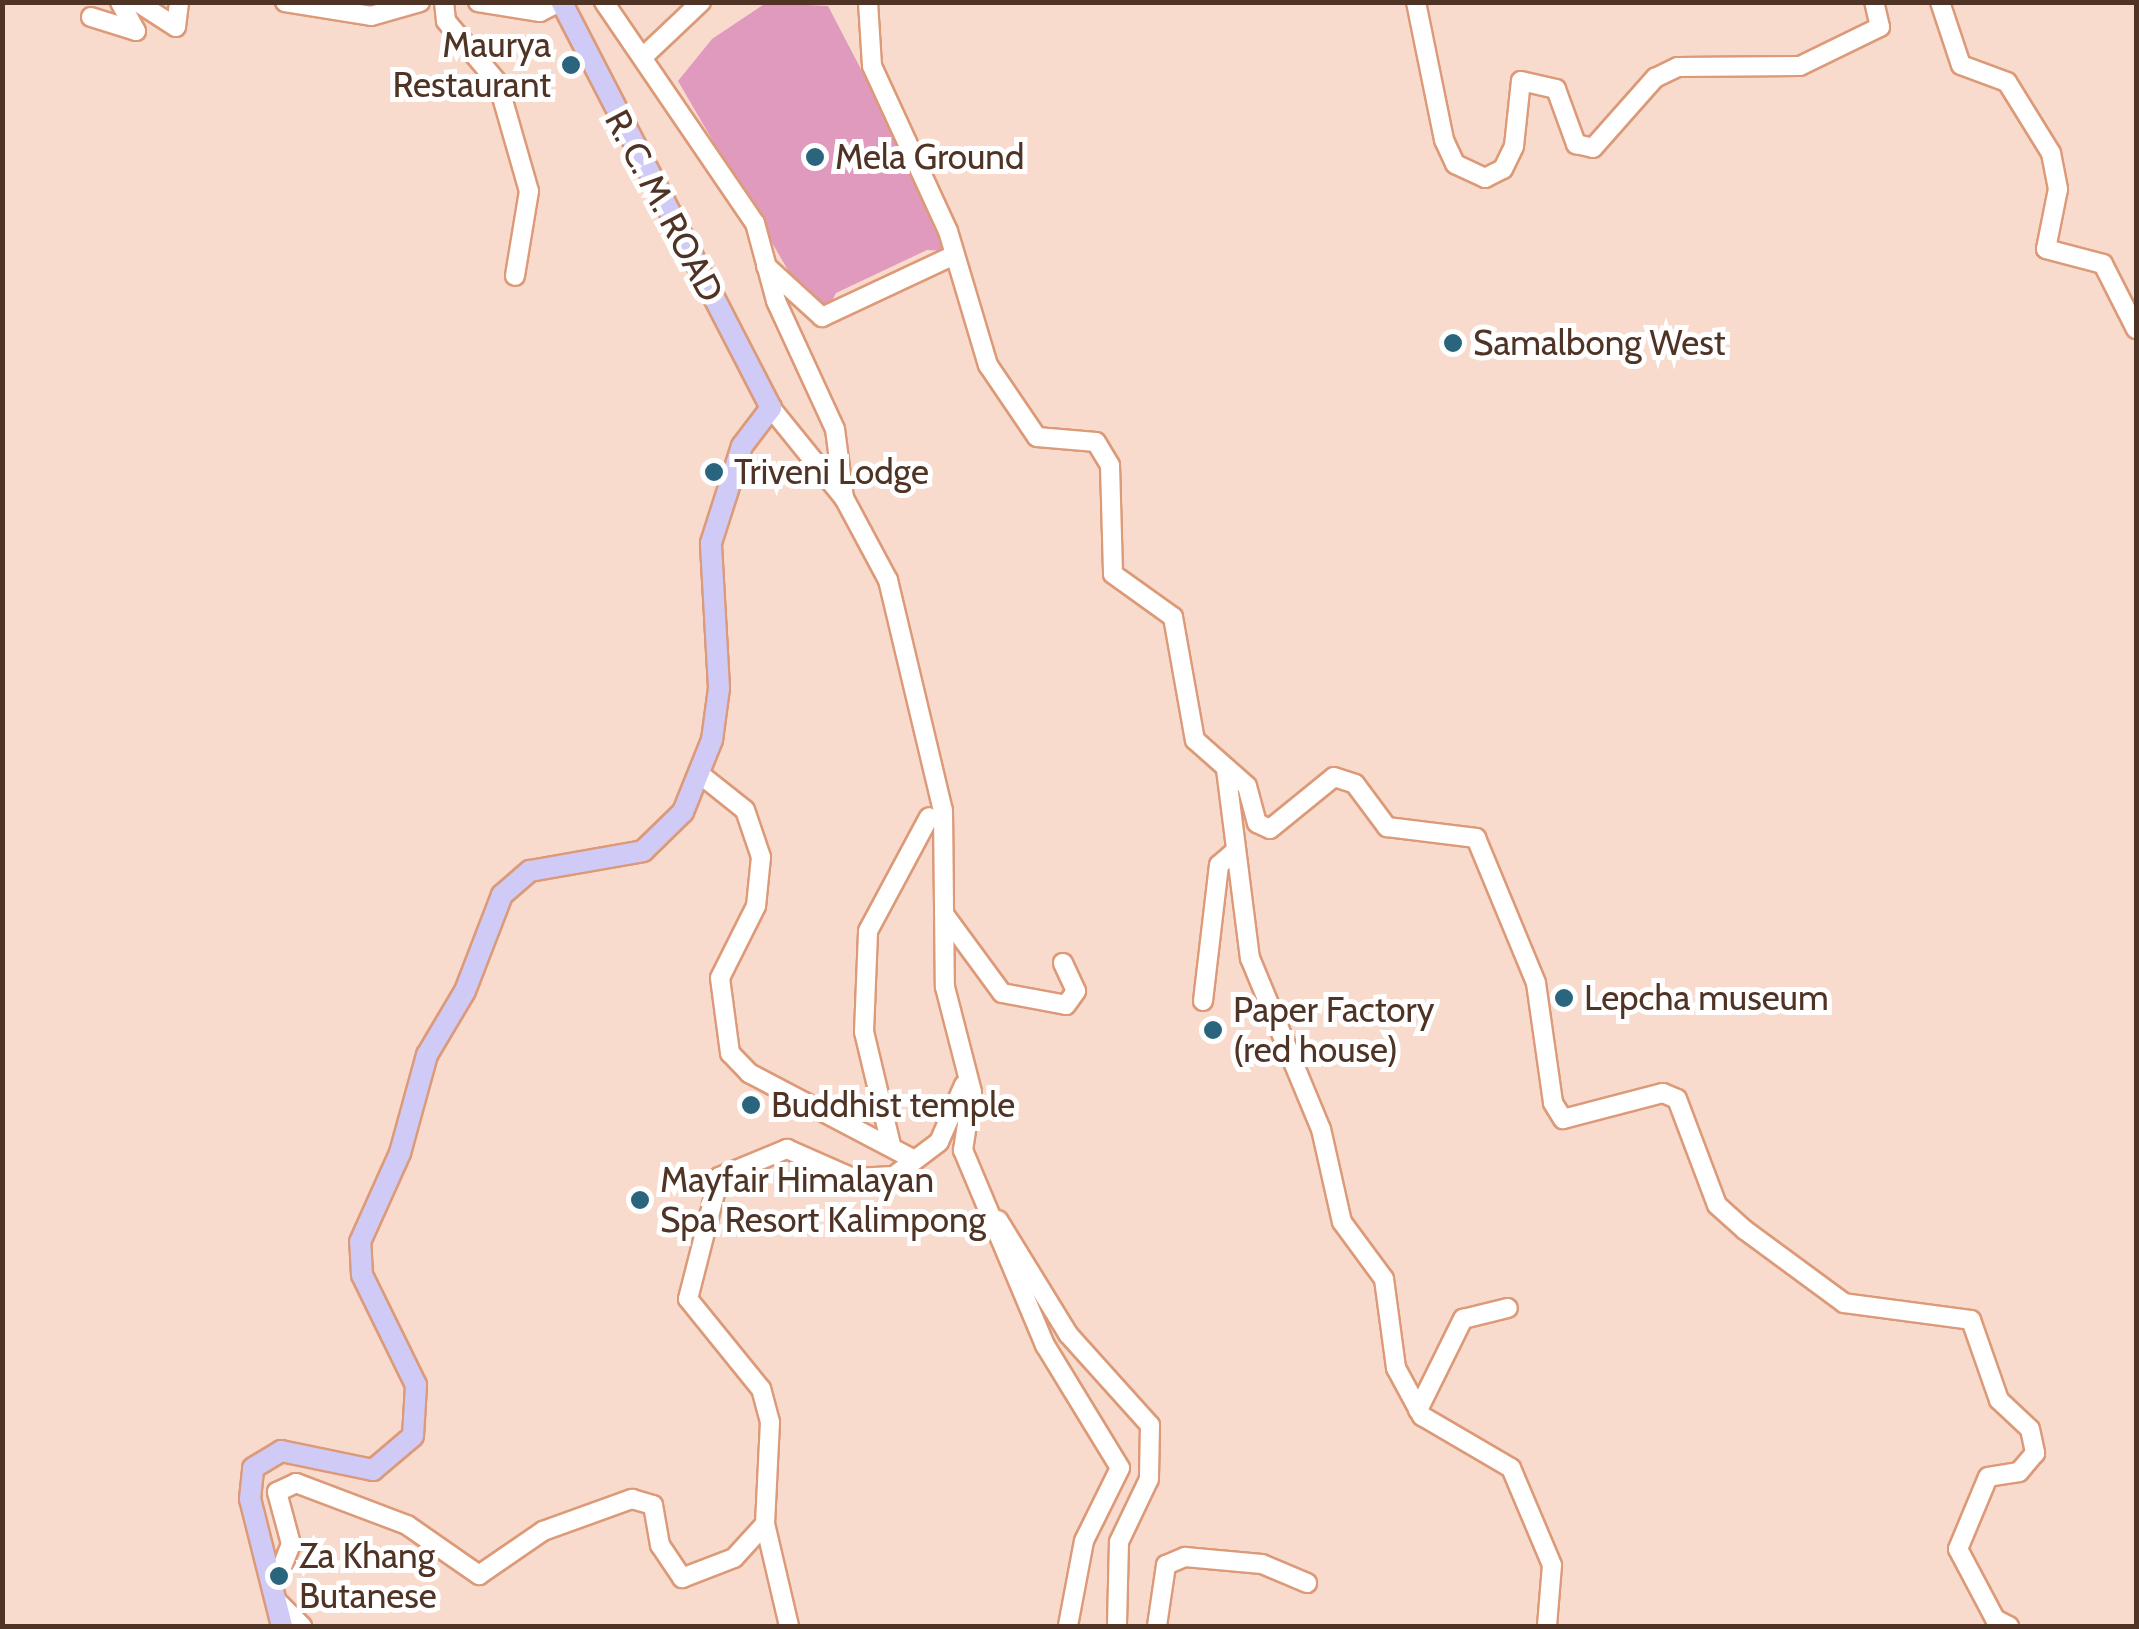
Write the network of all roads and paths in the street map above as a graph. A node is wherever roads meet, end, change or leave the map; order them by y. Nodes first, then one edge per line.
1 (120, 2) edge
2 (136, 2) edge
3 (179, 2) edge
4 (285, 2) edge
5 (420, 2) edge
6 (444, 2) edge
7 (478, 2) edge
8 (560, 2) edge
9 (604, 2) edge
10 (702, 2) edge
11 (868, 2) edge
12 (1416, 2) edge
13 (1874, 2) edge
14 (1940, 2) edge
15 (91, 16) dead end
16 (643, 57) junction
17 (952, 256) junction
18 (766, 266) junction
19 (515, 276) dead end
20 (2136, 329) edge
21 (770, 408) junction
22 (844, 498) junction
23 (1226, 768) junction
24 (701, 775) junction
25 (930, 817) dead end
26 (1233, 853) junction
27 (944, 914) junction
28 (1064, 963) dead end
29 (1203, 1001) dead end
30 (966, 1070) junction
31 (891, 1145) junction
32 (916, 1160) junction
33 (975, 1186) junction
34 (1508, 1308) dead end
35 (1418, 1410) junction
36 (765, 1524) junction
37 (1306, 1583) dead end
38 (277, 1592) junction
39 (282, 1626) edge
40 (302, 1626) edge
41 (789, 1626) edge
42 (1068, 1626) edge
43 (1117, 1626) edge
44 (1157, 1626) edge
45 (1547, 1626) edge
46 (2009, 1626) edge

1 - 15 street
2 - 3 street
4 - 5 street
6 - 19 street
7 - 8 street
8 - 21 main road, R. C. M. ROAD
9 - 16 street
10 - 16 street
11 - 17 street
12 - 13 street
14 - 20 street
16 - 18 street
17 - 18 street
17 - 23 street
18 - 22 street
21 - 22 street
21 - 24 main road
22 - 27 street
23 - 26 street
23 - 46 street
24 - 31 street
24 - 38 main road
25 - 31 street
26 - 29 street
26 - 35 street
27 - 28 street
27 - 30 street
30 - 32 street
30 - 33 street
31 - 32 street
32 - 36 street
33 - 42 street
33 - 43 street
34 - 35 street
35 - 45 street
36 - 38 street
36 - 41 street
37 - 44 street
38 - 39 main road
38 - 40 street

